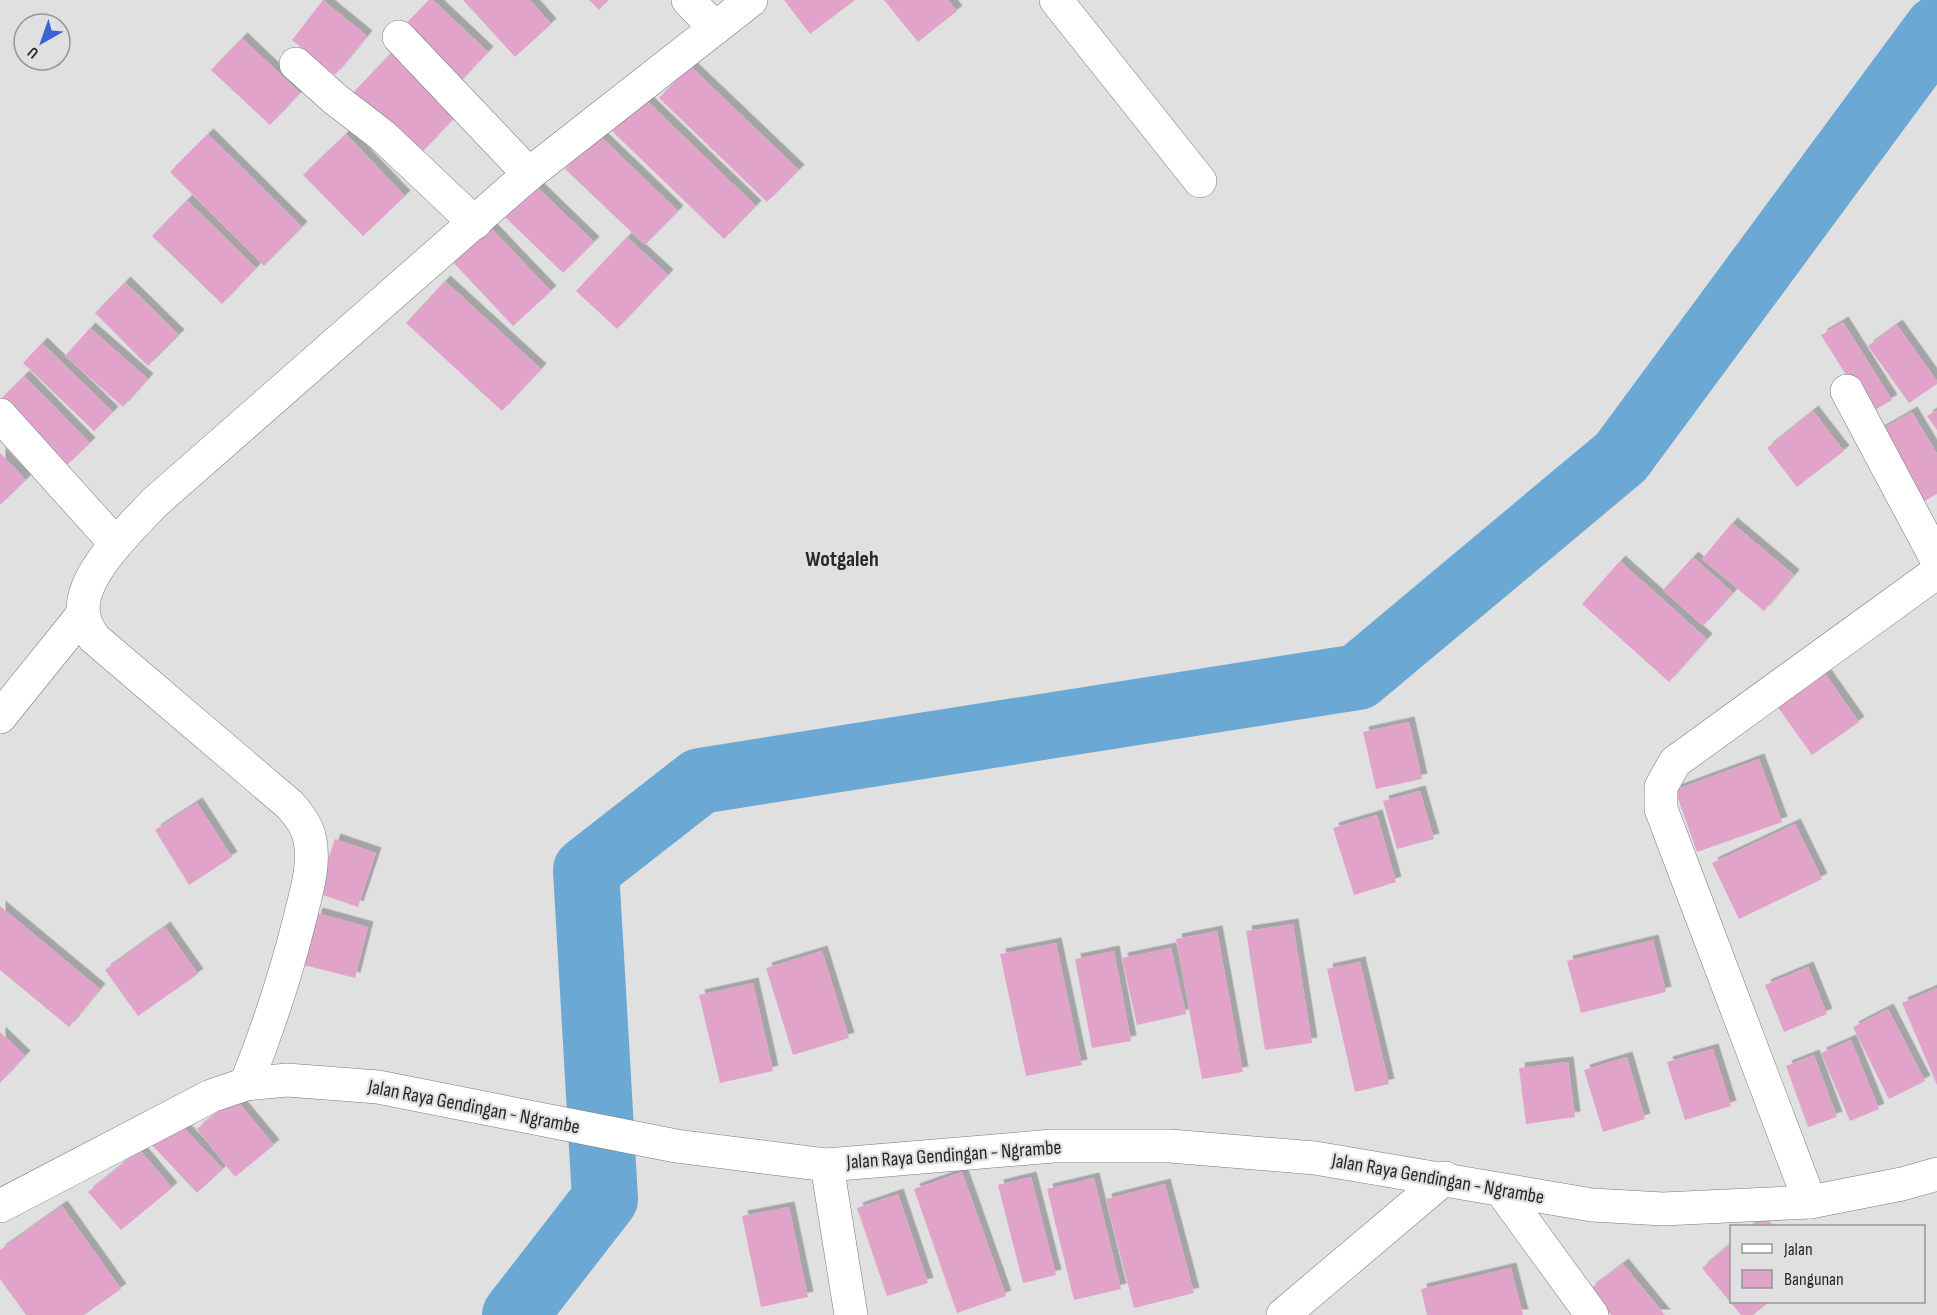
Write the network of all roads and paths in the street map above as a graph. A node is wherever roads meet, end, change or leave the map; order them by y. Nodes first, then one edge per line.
1 (688, 0) edge
2 (751, 0) edge
3 (1056, 0) edge
4 (715, 28) junction
5 (399, 37) dead end
6 (296, 64) dead end
7 (529, 174) junction
8 (1200, 181) dead end
9 (475, 223) junction
10 (1846, 391) dead end
11 (0, 415) edge
12 (116, 544) junction
13 (1937, 560) edge
14 (1937, 572) edge
15 (83, 614) junction
16 (0, 717) edge
17 (246, 1084) junction
18 (827, 1165) junction
19 (1937, 1174) edge
20 (1445, 1178) junction
21 (1501, 1190) junction
22 (3, 1200) edge
23 (1810, 1202) junction
24 (851, 1315) edge
25 (1283, 1315) edge
26 (1592, 1315) edge

1 - 4 street
2 - 4 street
3 - 8 street
4 - 7 street
5 - 7 street
6 - 9 street
7 - 9 street
9 - 12 street
10 - 13 street
11 - 12 street
12 - 15 street
14 - 23 street
15 - 16 street
15 - 17 street
17 - 18 street, Jalan Raya Gendingan - Ngrambe
17 - 22 street, Jalan Raya Gendingan - Ngrambe
18 - 20 street, Jalan Raya Gendingan - Ngrambe
18 - 24 street
19 - 23 street, Jalan Raya Gendingan - Ngrambe
20 - 21 street, Jalan Raya Gendingan - Ngrambe
20 - 25 street
21 - 23 street, Jalan Raya Gendingan - Ngrambe
21 - 26 street

